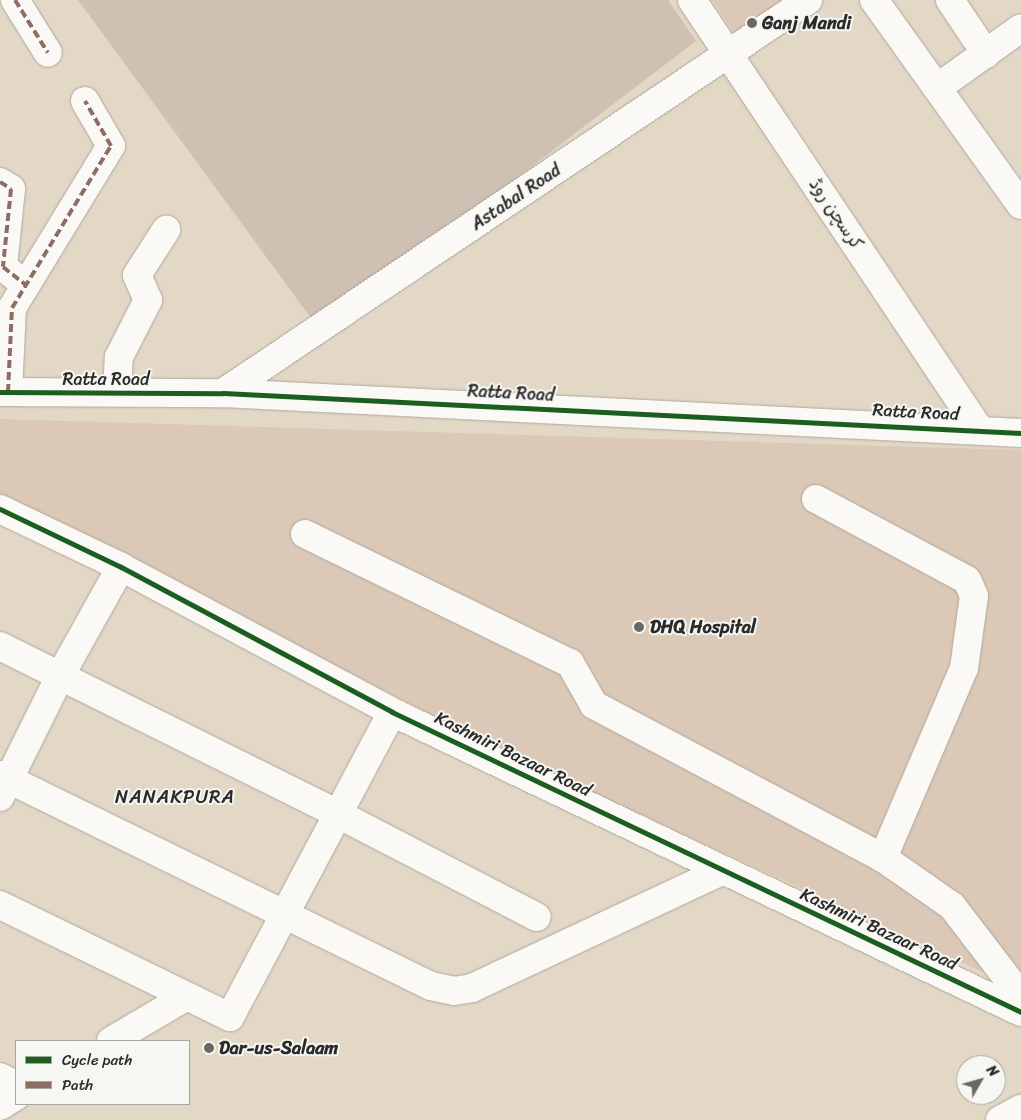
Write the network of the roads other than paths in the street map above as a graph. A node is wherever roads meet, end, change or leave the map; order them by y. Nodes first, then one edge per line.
1 (15, 0) edge
2 (692, 0) edge
3 (808, 0) edge
4 (874, 0) edge
5 (950, 0) edge
6 (1021, 28) edge
7 (48, 53) dead end
8 (986, 54) junction
9 (730, 55) junction
10 (937, 88) junction
11 (85, 101) dead end
12 (0, 182) edge
13 (1021, 205) edge
14 (166, 230) dead end
15 (26, 285) junction
16 (4, 392) edge
17 (117, 392) junction
18 (223, 393) junction
19 (979, 429) junction
20 (1021, 433) edge
21 (816, 499) dead end
22 (0, 509) edge
23 (305, 534) dead end
24 (121, 567) junction
25 (0, 646) edge
26 (60, 676) junction
27 (392, 712) junction
28 (3, 784) edge
29 (336, 812) junction
30 (883, 858) junction
31 (724, 870) junction
32 (0, 905) edge
33 (284, 914) junction
34 (537, 917) dead end
35 (187, 996) junction
36 (1021, 996) edge
37 (1021, 1012) edge
38 (113, 1040) edge
39 (0, 1077) edge
40 (15, 1084) edge
41 (15, 1097) edge
42 (0, 1106) edge
43 (1021, 1109) edge
44 (1000, 1120) edge

1 - 7 street
2 - 9 street, کرسچن روڈ
3 - 9 street, Astabal Road
4 - 10 street
5 - 8 street
6 - 8 street
8 - 10 street
9 - 18 street, Astabal Road
9 - 19 street, کرسچن روڈ
10 - 13 street
11 - 15 street
12 - 15 street
14 - 17 street
15 - 16 street
16 - 17 street, Ratta Road
17 - 18 street, Ratta Road
18 - 19 street, Ratta Road
19 - 20 street, Ratta Road
21 - 30 street
22 - 24 street, Kashmiri Bazaar Road
23 - 30 street
24 - 26 street
24 - 27 street, Kashmiri Bazaar Road
25 - 26 street
26 - 28 street
26 - 29 street
27 - 29 street
27 - 31 street, Kashmiri Bazaar Road
28 - 33 street
29 - 33 street
29 - 34 street
30 - 36 street
31 - 33 street
31 - 37 street, Kashmiri Bazaar Road
32 - 35 street
33 - 35 street
35 - 38 street
39 - 40 street
41 - 42 street
43 - 44 street

